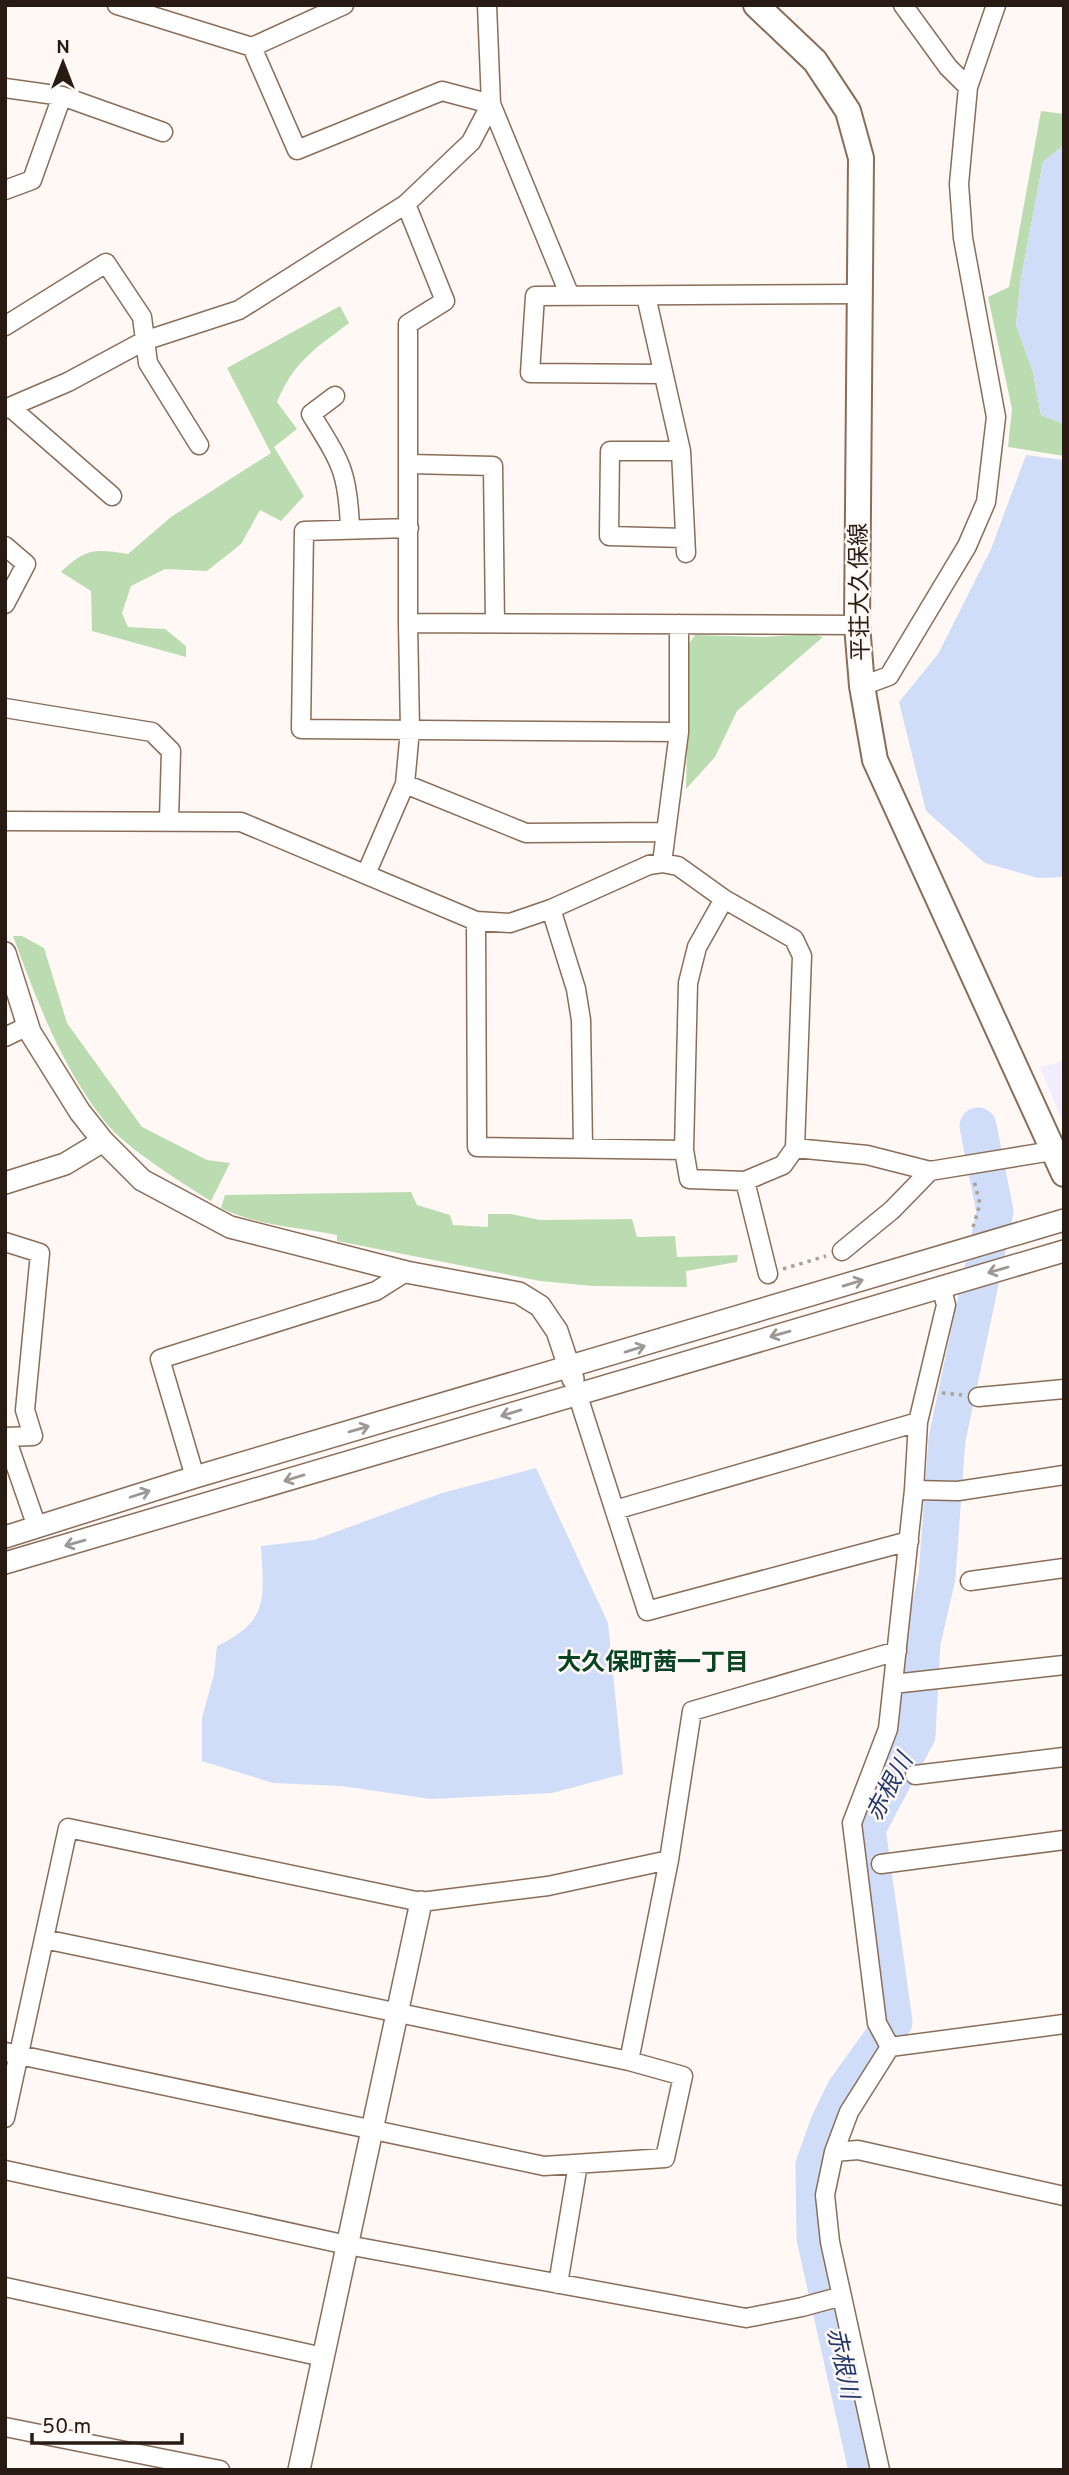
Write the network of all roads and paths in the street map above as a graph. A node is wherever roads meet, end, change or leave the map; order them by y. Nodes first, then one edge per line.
1 (117, 5) edge
2 (344, 5) edge
3 (487, 5) edge
4 (756, 5) edge
5 (903, 5) edge
6 (996, 5) edge
7 (143, 9) edge
8 (253, 47) junction
9 (968, 87) junction
10 (5, 89) edge
11 (62, 96) junction
12 (491, 104) junction
13 (163, 132) dead end
14 (5, 190) edge
15 (406, 204) junction
16 (860, 294) junction
17 (570, 296) junction
18 (646, 296) junction
19 (5, 326) edge
20 (144, 341) junction
21 (662, 374) junction
22 (335, 396) dead end
23 (8, 408) edge
24 (199, 445) dead end
25 (681, 451) junction
26 (410, 464) junction
27 (112, 496) dead end
28 (409, 528) junction
29 (350, 529) junction
30 (5, 547) edge
31 (12, 575) edge
32 (5, 604) edge
33 (408, 623) junction
34 (495, 623) junction
35 (679, 624) junction
36 (857, 625) junction
37 (862, 686) junction
38 (5, 708) edge
39 (410, 730) junction
40 (679, 732) junction
41 (405, 784) junction
42 (169, 819) junction
43 (5, 821) edge
44 (665, 832) junction
45 (662, 863) junction
46 (366, 874) junction
47 (724, 899) junction
48 (551, 909) junction
49 (477, 921) junction
50 (5, 953) edge
51 (29, 1026) junction
52 (5, 1037) edge
53 (103, 1141) junction
54 (583, 1148) junction
55 (795, 1148) junction
56 (684, 1150) junction
57 (1052, 1151) junction
58 (970, 1165) junction
59 (930, 1171) junction
60 (1064, 1174) edge
61 (745, 1181) junction
62 (5, 1183) edge
63 (1064, 1220) edge
64 (973, 1228) dead end
65 (5, 1242) edge
66 (842, 1251) joint
67 (1064, 1251) edge
68 (406, 1272) junction
69 (768, 1274) joint
70 (941, 1286) junction
71 (569, 1368) junction
72 (1064, 1389) edge
73 (926, 1392) junction
74 (577, 1393) junction
75 (978, 1397) joint
76 (918, 1422) junction
77 (6, 1437) edge
78 (1064, 1475) edge
79 (195, 1477) junction
80 (914, 1490) junction
81 (615, 1510) junction
82 (37, 1527) junction
83 (5, 1536) edge
84 (909, 1541) junction
85 (5, 1563) edge
86 (1064, 1568) edge
87 (970, 1581) dead end
88 (897, 1651) junction
89 (1064, 1665) edge
90 (893, 1684) junction
91 (1064, 1757) edge
92 (915, 1775) dead end
93 (1064, 1840) edge
94 (669, 1860) junction
95 (881, 1864) dead end
96 (421, 1902) junction
97 (44, 1939) junction
98 (397, 2012) junction
99 (1064, 2024) edge
100 (890, 2047) junction
101 (12, 2053) edge
102 (629, 2061) junction
103 (5, 2118) edge
104 (372, 2131) junction
105 (834, 2152) junction
106 (578, 2164) junction
107 (5, 2170) edge
108 (1064, 2196) edge
109 (347, 2245) junction
110 (558, 2284) junction
111 (5, 2287) edge
112 (842, 2295) junction
113 (323, 2357) junction
114 (5, 2427) edge
115 (220, 2470) edge
116 (299, 2470) edge
117 (880, 2470) edge

1 - 7 street
2 - 8 street
3 - 12 street
4 - 16 main road, 平荘大久保線
5 - 9 street
6 - 9 street
7 - 8 street
8 - 12 street
9 - 37 street
10 - 11 street
11 - 13 street
11 - 14 street
12 - 15 street
12 - 17 street
15 - 20 street
15 - 26 street
16 - 18 street
16 - 36 main road, 平荘大久保線
17 - 18 street
17 - 21 street
18 - 21 street
19 - 20 street
20 - 23 street
20 - 24 street
21 - 25 street
22 - 29 street
23 - 27 street
25 - 25 street
26 - 28 street
26 - 34 street
28 - 29 street
28 - 33 street
29 - 39 street
30 - 31 street
31 - 32 street
33 - 34 street
33 - 39 street
34 - 35 street
35 - 36 street
35 - 40 street
36 - 37 main road, 平荘大久保線
37 - 57 main road, 平荘大久保線
38 - 42 street
39 - 40 street
39 - 41 street
40 - 44 street
41 - 44 street
41 - 46 street
42 - 43 street
42 - 46 street
44 - 45 street
45 - 47 street
45 - 48 street
46 - 49 street
47 - 55 street
47 - 56 street
48 - 49 street
48 - 54 street
49 - 54 street
50 - 51 street
51 - 52 street
51 - 53 street
53 - 62 street
53 - 68 street
54 - 56 street
55 - 59 street
55 - 61 street
56 - 61 street
57 - 58 street
57 - 60 main road, 平荘大久保線
58 - 59 street
58 - 64 path
59 - 66 street
61 - 69 street
71 -> 63 street
65 - 77 street
66 - 69 path
67 -> 70 street
68 - 71 street
68 - 79 street
70 - 73 street
70 -> 74 street
71 - 74 street
79 -> 71 street
72 - 75 street
73 - 75 path
73 - 76 street
74 - 81 street
74 -> 85 street
76 - 80 street
76 - 81 street
77 - 82 street
78 - 80 street
82 -> 79 street
80 - 84 street
81 - 84 street
82 - 83 street
84 - 88 street
86 - 87 street
88 - 90 street
88 - 94 street
89 - 90 street
90 - 100 street
91 - 92 street
93 - 95 street
94 - 96 street
94 - 102 street
96 - 97 street
96 - 98 street
97 - 98 street
97 - 101 street
98 - 102 street
98 - 104 street
99 - 100 street
100 - 105 street
101 - 103 street
101 - 104 street
102 - 106 street
104 - 106 street
104 - 109 street
105 - 108 street
105 - 112 street
106 - 110 street
107 - 109 street
109 - 110 street
109 - 113 street
110 - 112 street
111 - 113 street
112 - 117 street
113 - 116 street
114 - 115 street

